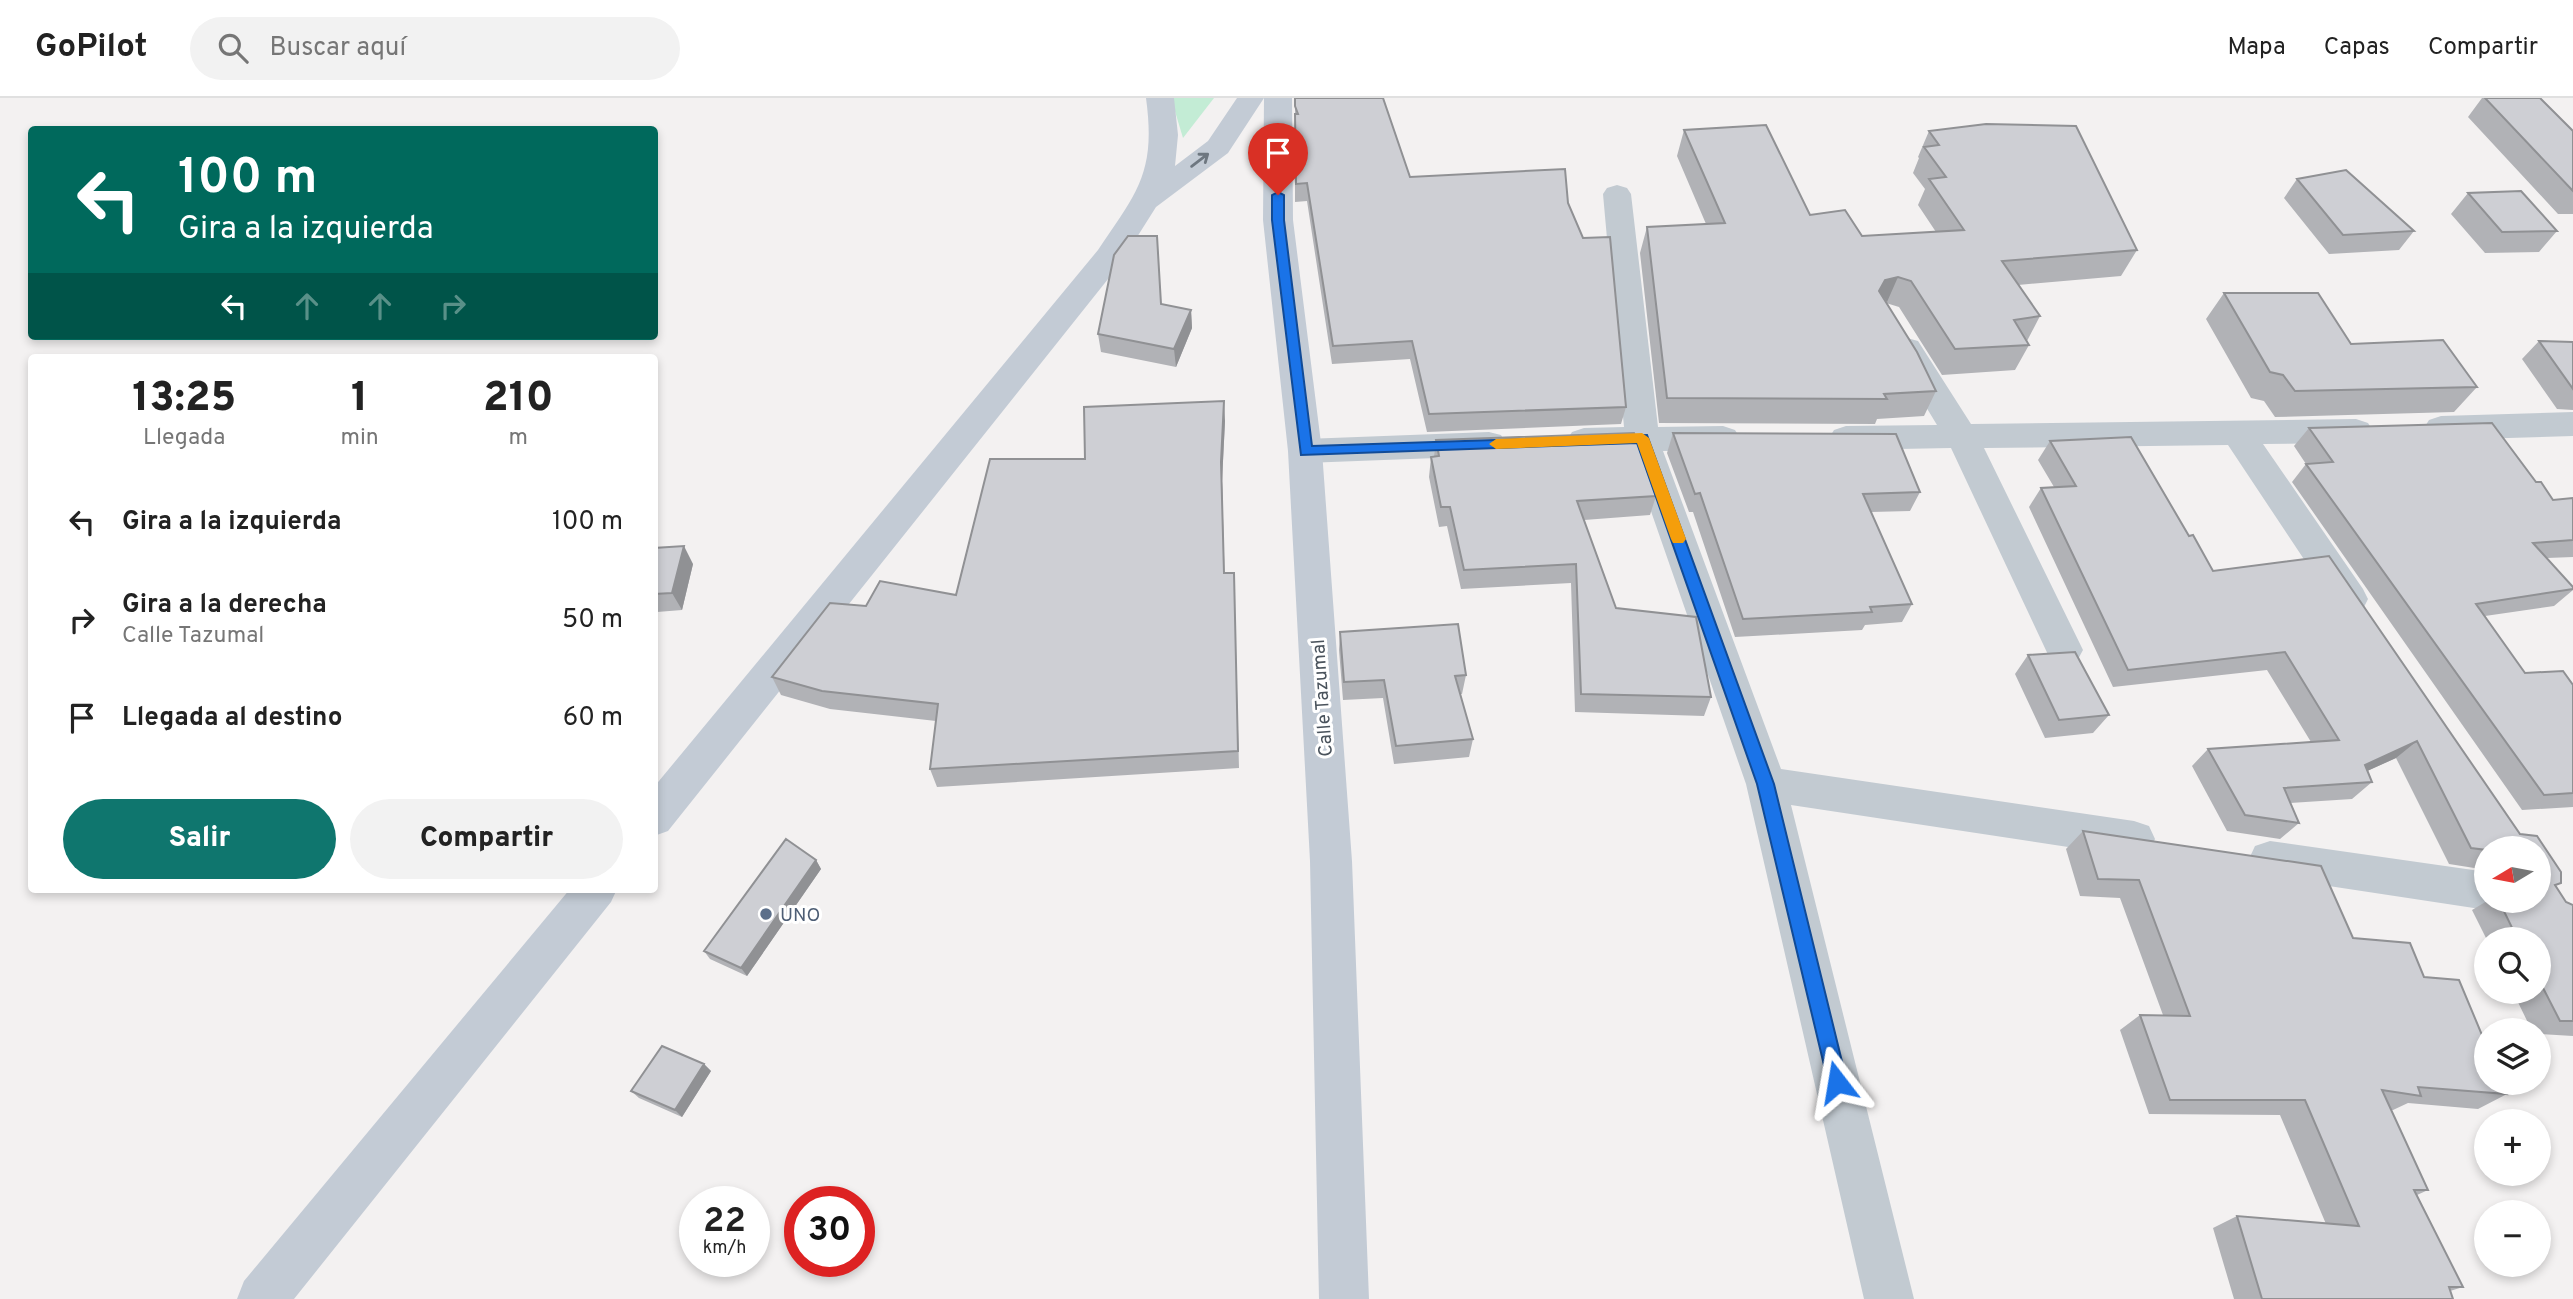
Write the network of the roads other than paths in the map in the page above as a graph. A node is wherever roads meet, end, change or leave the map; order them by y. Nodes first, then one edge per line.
1 (1160, 98) edge
2 (1251, 98) edge
3 (1278, 98) edge
4 (1617, 194) dead end
5 (1146, 201) junction
6 (1893, 326) edge
7 (2573, 424) edge
8 (2238, 434) junction
9 (1642, 438) junction
10 (1754, 438) edge
11 (1810, 438) edge
12 (1963, 439) junction
13 (1306, 451) junction
14 (2372, 630) edge
15 (2064, 650) edge
16 (1766, 784) junction
17 (658, 813) edge
18 (2174, 845) edge
19 (2228, 853) edge
20 (2474, 889) edge
21 (593, 893) edge
22 (262, 1299) edge
23 (1344, 1299) edge
24 (1889, 1299) edge

1 - 5 main road
5 -> 2 main road
3 - 13 main road, Calle Tazumal
4 - 9 street
5 - 17 main road
6 - 12 street
7 - 8 street
8 - 12 street
8 - 14 street
9 - 10 street
9 - 13 street
9 - 16 street
11 - 12 street
12 - 15 street
13 - 23 main road, Calle Tazumal
16 - 18 street
16 - 24 street
19 - 20 street
21 - 22 main road

